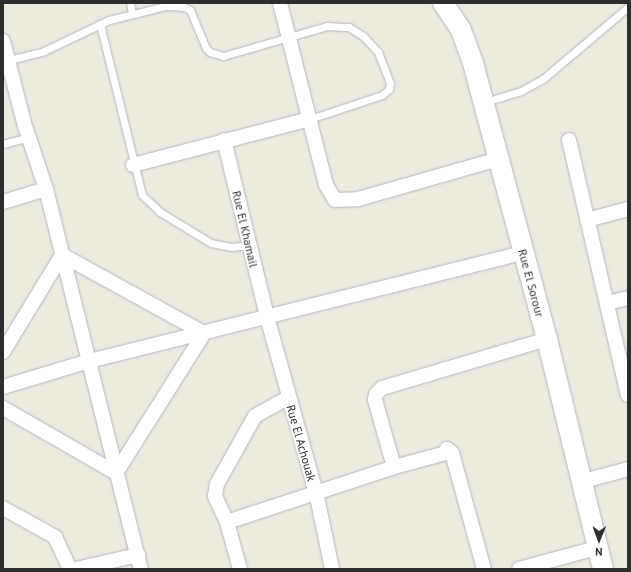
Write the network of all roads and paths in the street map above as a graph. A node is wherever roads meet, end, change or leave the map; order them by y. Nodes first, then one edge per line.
1 (130, 3) edge
2 (280, 3) edge
3 (443, 3) edge
4 (624, 3) edge
5 (628, 6) edge
6 (132, 14) junction
7 (100, 24) junction
8 (288, 36) junction
9 (3, 41) edge
10 (9, 60) junction
11 (484, 102) junction
12 (310, 119) junction
13 (29, 137) junction
14 (224, 140) junction
15 (569, 140) dead end
16 (3, 144) edge
17 (498, 159) junction
18 (133, 165) junction
19 (46, 189) junction
20 (3, 202) edge
21 (628, 209) edge
22 (587, 220) junction
23 (249, 246) junction
24 (523, 253) junction
25 (62, 255) junction
26 (628, 298) edge
27 (607, 304) junction
28 (267, 317) junction
29 (204, 333) junction
30 (547, 339) junction
31 (3, 352) edge
32 (89, 361) junction
33 (627, 386) edge
34 (3, 387) edge
35 (288, 398) junction
36 (3, 408) edge
37 (394, 467) junction
38 (628, 469) edge
39 (116, 472) junction
40 (580, 482) junction
41 (316, 492) junction
42 (3, 508) edge
43 (227, 522) junction
44 (597, 548) junction
45 (138, 555) junction
46 (70, 569) edge
47 (76, 569) edge
48 (141, 569) edge
49 (240, 569) edge
50 (332, 569) edge
51 (484, 569) edge
52 (519, 569) edge
53 (603, 569) edge

1 - 6 lane
2 - 8 street
3 - 11 street, Rue El Sorour
4 - 5 lane
5 - 11 lane
6 - 7 lane
6 - 8 lane
7 - 10 lane
7 - 18 lane
8 - 12 street
8 - 12 lane
9 - 10 street
10 - 13 street
11 - 17 street, Rue El Sorour
12 - 14 street
12 - 17 street
13 - 16 lane
13 - 19 street
14 - 18 street
14 - 23 street, Rue El Khamail
15 - 22 street
17 - 24 street, Rue El Sorour
18 - 23 lane
19 - 20 street
19 - 25 street
21 - 22 street
22 - 27 street
23 - 28 street, Rue El Khamail
24 - 28 street
24 - 30 street, Rue El Sorour
25 - 29 street
25 - 31 street
25 - 32 street
26 - 27 street
27 - 33 street
28 - 29 street
28 - 35 street, Rue El Achouak
29 - 32 street
29 - 39 street
30 - 37 street
30 - 40 street, Rue El Sorour
32 - 34 street
32 - 39 street
35 - 41 street, Rue El Achouak
35 - 43 street
36 - 39 street
37 - 41 street
37 - 51 street
38 - 40 street
39 - 45 street
40 - 44 street, Rue El Sorour
41 - 43 street
41 - 50 street, Rue El Achouak
42 - 46 street
43 - 49 street
44 - 52 street
44 - 53 street, Rue El Sorour
45 - 47 street
45 - 48 street

